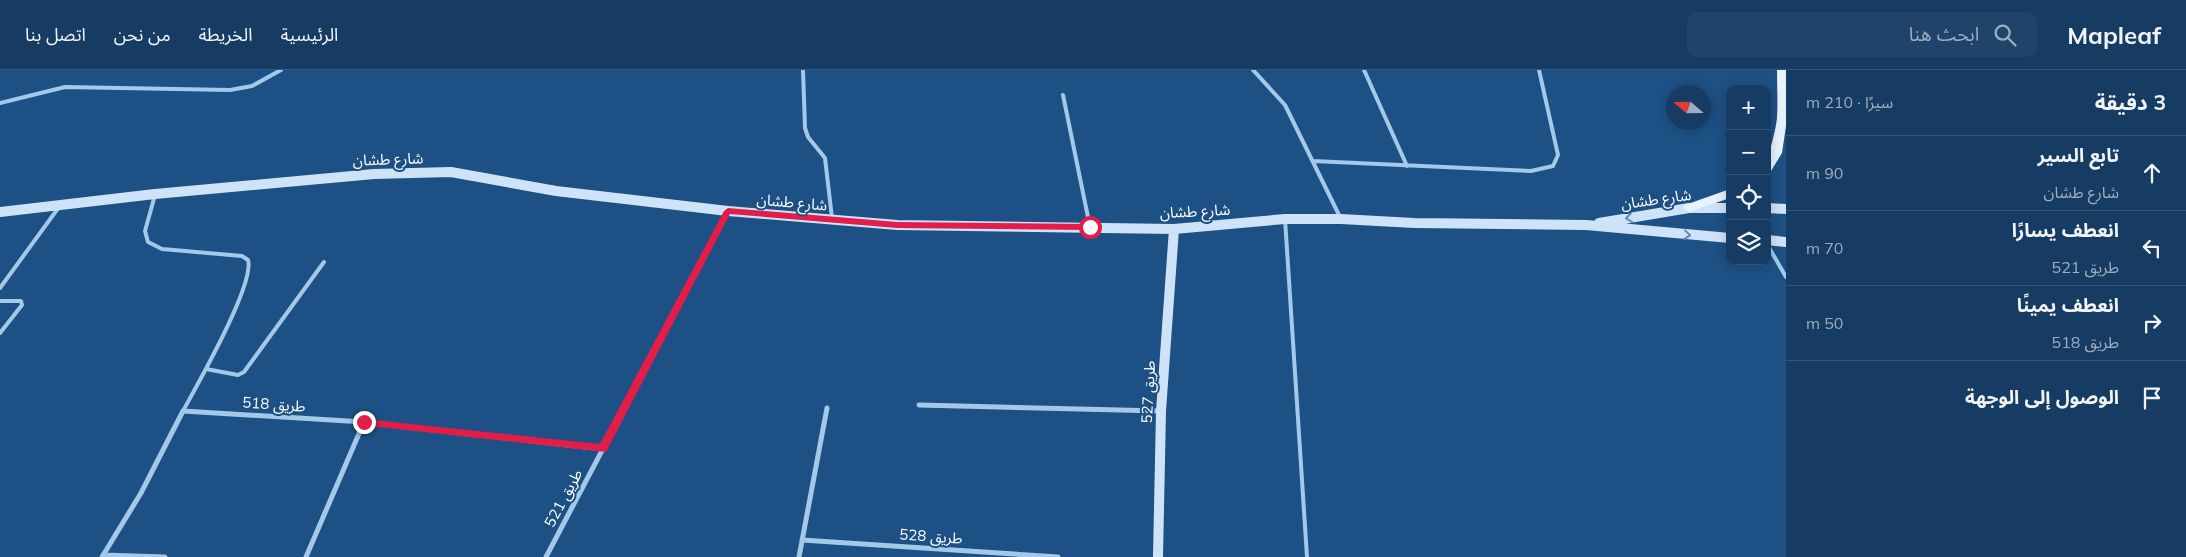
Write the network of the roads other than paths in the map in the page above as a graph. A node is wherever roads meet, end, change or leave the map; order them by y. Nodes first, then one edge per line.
1 (281, 70) edge
2 (803, 70) edge
3 (1253, 70) edge
4 (1364, 70) edge
5 (1539, 70) edge
6 (1782, 70) edge
7 (1063, 95) dead end
8 (0, 104) edge
9 (1313, 161) junction
10 (1771, 161) edge
11 (1407, 166) junction
12 (155, 194) junction
13 (1726, 194) edge
14 (61, 205) junction
15 (1690, 208) junction
16 (1726, 208) edge
17 (1771, 208) edge
18 (1786, 209) edge
19 (728, 211) junction
20 (0, 212) edge
21 (1285, 219) junction
22 (1341, 219) junction
23 (832, 221) junction
24 (1586, 225) junction
25 (1090, 227) junction
26 (1174, 228) junction
27 (1726, 238) edge
28 (1771, 240) edge
29 (1786, 242) edge
30 (1771, 251) edge
31 (324, 262) dead end
32 (1786, 277) edge
33 (0, 288) edge
34 (0, 301) edge
35 (0, 333) edge
36 (206, 369) junction
37 (919, 405) dead end
38 (827, 408) dead end
39 (183, 411) junction
40 (1161, 411) junction
41 (364, 422) junction
42 (603, 449) junction
43 (802, 540) junction
44 (103, 556) edge
45 (165, 557) edge
46 (306, 557) edge
47 (546, 557) edge
48 (799, 557) edge
49 (1058, 557) edge
50 (1158, 557) edge
51 (1307, 557) edge

1 - 8 lane
2 - 23 lane
3 - 9 lane
4 - 11 lane
5 - 11 lane
6 - 10 main road
7 - 25 lane
9 - 11 lane
9 - 22 lane
12 - 14 street, شارع طشان
12 - 19 street, شارع طشان
12 - 36 lane
13 - 15 main road
14 - 20 street, شارع طشان
14 - 33 lane
15 - 16 street, شارع طشان
15 -> 24 street, شارع طشان
17 - 18 street
19 - 23 street, شارع طشان
19 - 42 street, طريق 521
21 - 22 street, شارع طشان
21 - 26 street, شارع طشان
21 - 51 lane
22 - 24 street, شارع طشان
23 - 25 street, شارع طشان
24 -> 27 street, شارع طشان
25 - 26 street, شارع طشان
26 - 40 street, طريق 527
28 - 29 street
30 - 32 lane
31 - 36 lane
34 - 35 lane
36 - 39 lane
37 - 40 street
38 - 43 street
39 - 41 street, طريق 518
39 - 44 street
40 - 50 street, طريق 527
41 - 42 street, طريق 518
41 - 46 street
42 - 47 street, طريق 521
43 - 48 street
43 - 49 street, طريق 528
44 - 45 street

